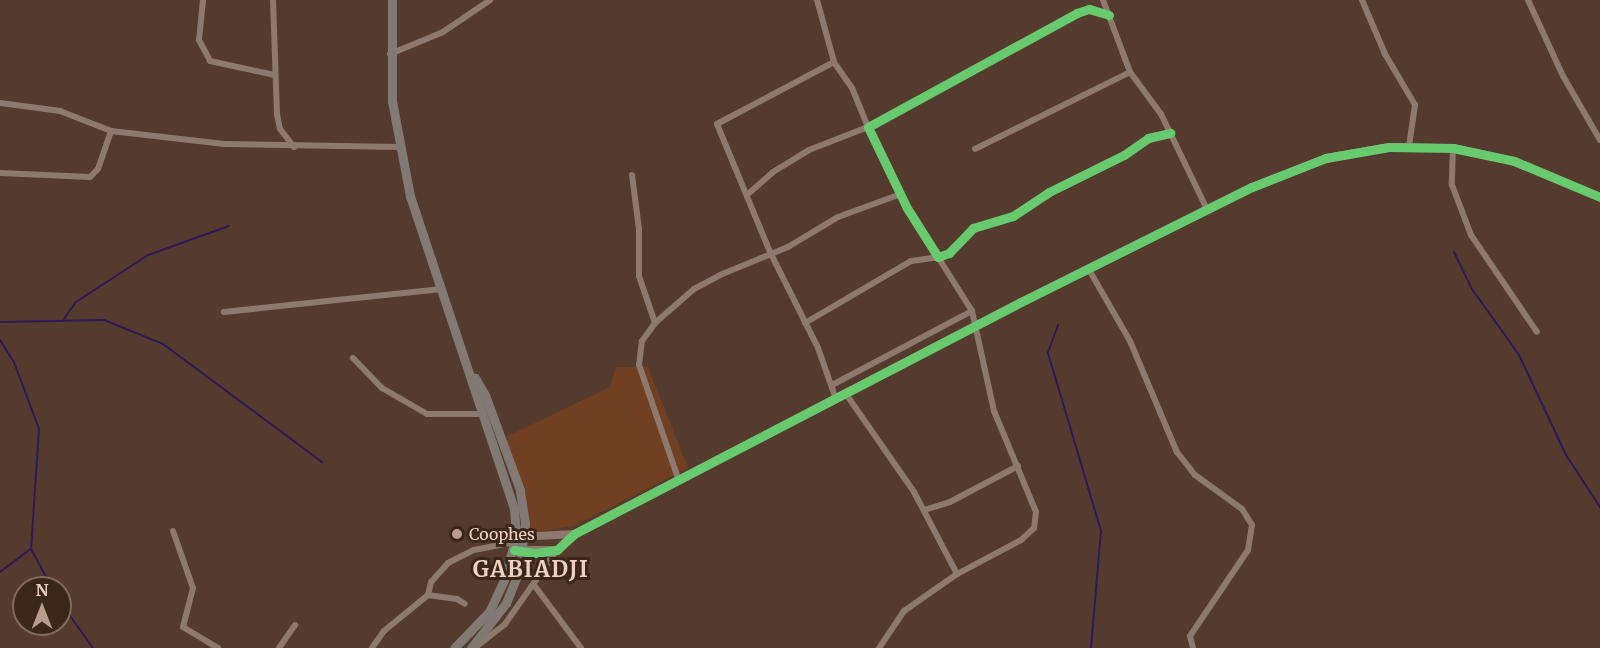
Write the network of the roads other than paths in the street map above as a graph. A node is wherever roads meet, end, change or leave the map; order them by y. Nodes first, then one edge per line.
1 (203, 0) edge
2 (273, 0) edge
3 (392, 0) edge
4 (490, 0) edge
5 (817, 0) edge
6 (1103, 0) edge
7 (1362, 0) edge
8 (1528, 0) edge
9 (1109, 15) junction
10 (390, 54) junction
11 (834, 62) junction
12 (1130, 72) junction
13 (275, 75) junction
14 (0, 103) edge
15 (868, 127) junction
16 (1598, 127) edge
17 (111, 131) junction
18 (1170, 133) junction
19 (1600, 140) edge
20 (1409, 146) junction
21 (294, 147) junction
22 (399, 147) junction
23 (1454, 148) junction
24 (975, 149) dead end
25 (0, 173) edge
26 (632, 175) dead end
27 (748, 194) junction
28 (901, 194) junction
29 (1600, 197) edge
30 (1207, 209) junction
31 (770, 252) junction
32 (938, 257) junction
33 (1088, 268) junction
34 (442, 289) junction
35 (972, 310) junction
36 (224, 312) dead end
37 (656, 323) junction
38 (806, 323) junction
39 (978, 325) junction
40 (1537, 332) dead end
41 (353, 358) dead end
42 (472, 375) junction
43 (832, 385) junction
44 (846, 394) junction
45 (836, 399) junction
46 (482, 414) junction
47 (1018, 466) junction
48 (679, 481) junction
49 (924, 510) junction
50 (173, 531) dead end
51 (574, 534) junction
52 (518, 543) junction
53 (557, 550) junction
54 (957, 574) junction
55 (534, 585) junction
56 (428, 595) junction
57 (465, 604) dead end
58 (295, 625) dead end
59 (468, 635) junction
60 (475, 647) edge
61 (218, 648) edge
62 (279, 648) edge
63 (372, 648) edge
64 (454, 648) edge
65 (581, 648) edge
66 (879, 648) edge
67 (1193, 648) edge

1 - 13 street
2 - 13 street
3 - 10 main road
4 - 10 street
5 - 11 street
6 - 9 street
7 - 20 street
8 - 16 street
9 - 12 street
9 - 15 street
10 - 22 main road
11 - 15 street
11 - 27 street
12 - 18 street
12 - 24 street
13 - 21 street
14 - 17 street
15 - 27 street
15 - 28 street
16 - 19 street
17 - 21 street
17 - 25 street
18 - 30 street
18 - 32 street
20 - 23 street
20 - 30 street
21 - 22 street
22 - 34 main road
23 - 29 street
23 - 40 street
26 - 37 street
27 - 31 street
28 - 31 street
28 - 32 street
30 - 33 street
31 - 37 street
31 - 38 street
32 - 35 street
32 - 38 street
33 - 39 street
33 - 67 street
34 - 36 street
34 - 42 main road
35 - 39 street
35 - 43 street
37 - 48 street
38 - 43 street
39 - 44 street
39 - 47 street
41 - 46 street
42 - 46 main road
42 - 52 main road
43 - 45 street
44 - 45 street
44 - 49 street
45 - 48 street
46 - 52 main road
47 - 49 street
47 - 54 street
48 - 51 street
49 - 54 street
50 - 61 street
51 - 52 street
51 - 53 street
52 - 53 street
52 - 56 street
52 - 59 main road
52 - 60 main road
53 - 55 street
54 - 66 street
55 - 60 street
55 - 65 street
56 - 57 street
56 - 63 street
58 - 62 street
59 - 60 street
59 - 64 main road

